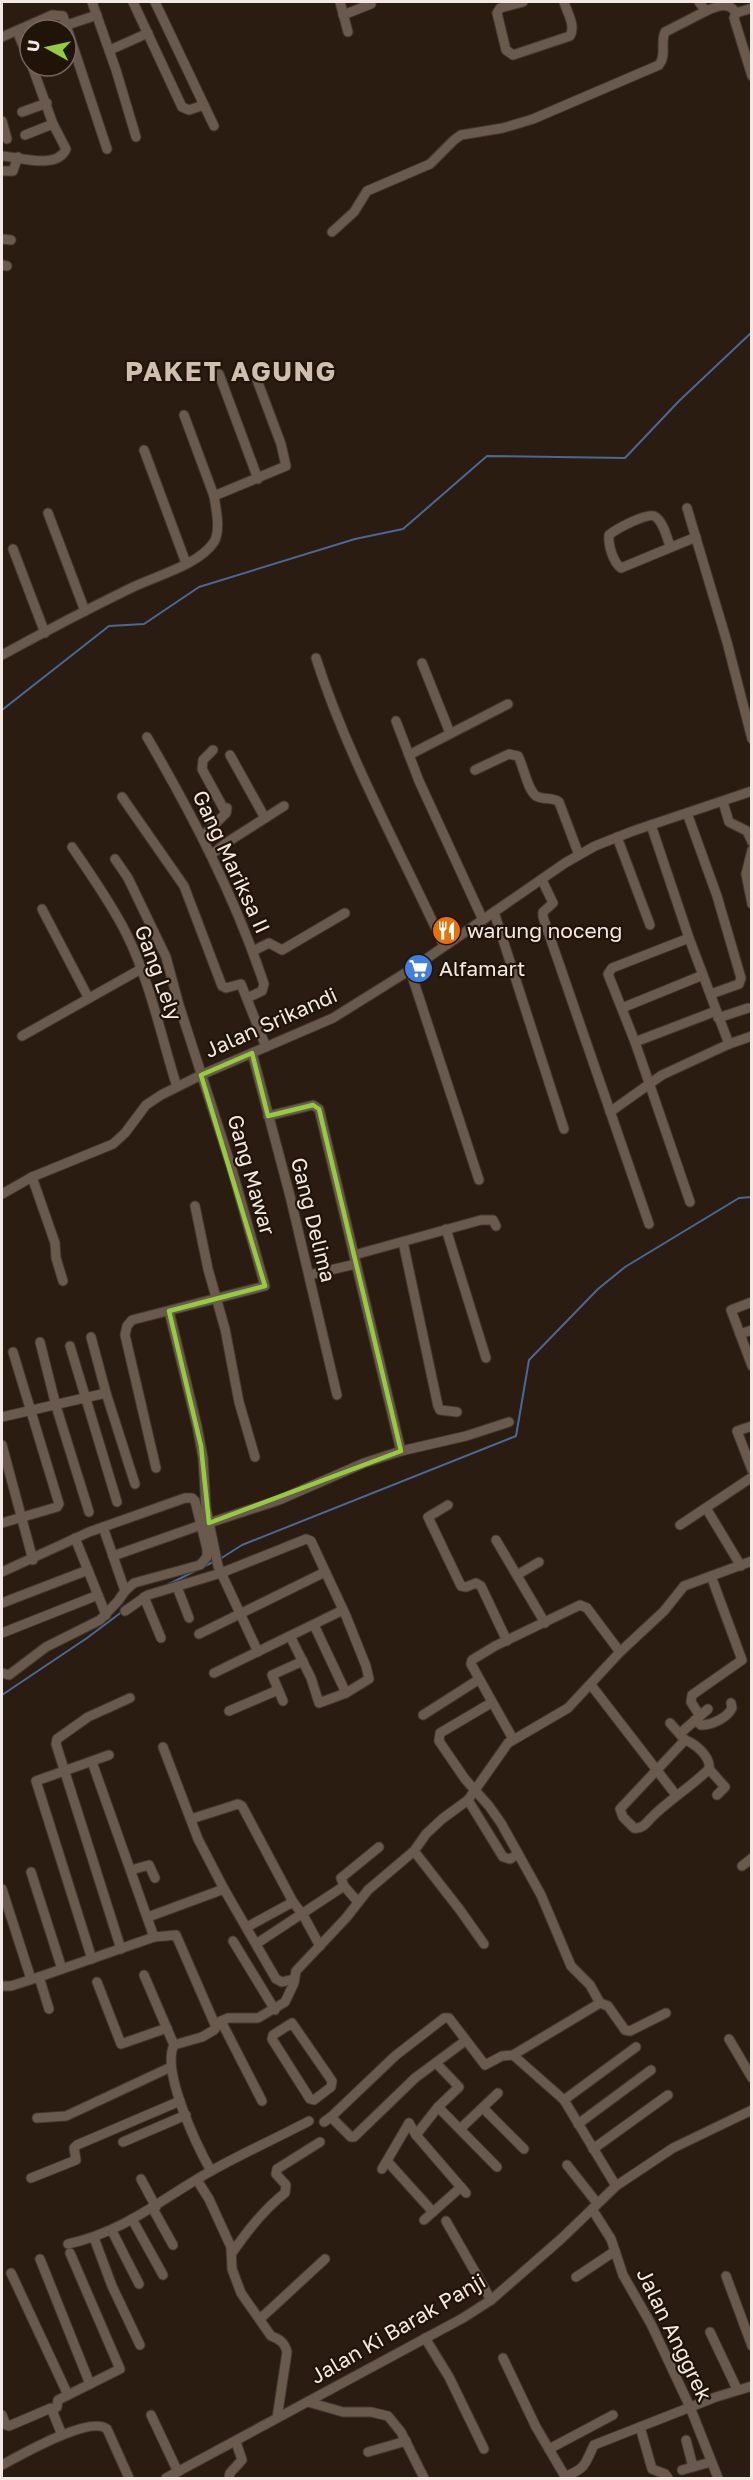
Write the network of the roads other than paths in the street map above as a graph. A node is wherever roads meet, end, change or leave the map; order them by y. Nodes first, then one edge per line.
1 (92, 2) edge
2 (133, 2) edge
3 (155, 2) edge
4 (340, 2) edge
5 (523, 2) edge
6 (564, 2) edge
7 (699, 2) edge
8 (372, 6) edge
9 (752, 8) edge
10 (706, 11) junction
11 (736, 13) junction
12 (97, 15) junction
13 (344, 15) junction
14 (48, 18) edge
15 (64, 18) edge
16 (78, 21) edge
17 (164, 21) junction
18 (17, 31) edge
19 (147, 32) junction
20 (348, 32) dead end
21 (2, 37) edge
22 (110, 50) junction
23 (78, 59) edge
24 (752, 76) edge
25 (37, 78) edge
26 (47, 103) junction
27 (204, 105) junction
28 (22, 112) dead end
29 (2, 121) edge
30 (53, 124) junction
31 (214, 126) dead end
32 (25, 135) dead end
33 (136, 137) dead end
34 (7, 139) dead end
35 (107, 149) dead end
36 (2, 156) edge
37 (18, 157) junction
38 (2, 171) edge
39 (332, 232) dead end
40 (219, 374) dead end
41 (257, 380) dead end
42 (184, 415) dead end
43 (144, 450) dead end
44 (258, 479) junction
45 (214, 496) junction
46 (687, 508) dead end
47 (48, 513) dead end
48 (696, 537) junction
49 (670, 546) junction
50 (13, 549) dead end
51 (186, 563) junction
52 (86, 611) junction
53 (45, 633) junction
54 (2, 655) edge
55 (316, 658) dead end
56 (422, 663) dead end
57 (507, 704) dead end
58 (396, 721) dead end
59 (450, 733) junction
60 (147, 737) dead end
61 (752, 739) edge
62 (213, 750) dead end
63 (230, 755) dead end
64 (408, 755) junction
65 (475, 770) dead end
66 (752, 791) edge
67 (122, 796) dead end
68 (723, 801) junction
69 (284, 807) dead end
70 (687, 813) junction
71 (266, 818) junction
72 (651, 825) junction
73 (202, 837) junction
74 (618, 837) junction
75 (752, 842) edge
76 (72, 847) dead end
77 (752, 850) edge
78 (211, 855) junction
79 (579, 855) junction
80 (115, 860) dead end
81 (542, 879) junction
82 (752, 904) edge
83 (42, 909) dead end
84 (494, 912) junction
85 (345, 913) dead end
86 (483, 920) junction
87 (650, 925) dead end
88 (689, 938) junction
89 (444, 946) junction
90 (253, 951) junction
91 (141, 969) junction
92 (410, 970) junction
93 (703, 975) junction
94 (711, 994) junction
95 (88, 997) junction
96 (247, 998) junction
97 (622, 1008) junction
98 (748, 1008) dead end
99 (717, 1014) junction
100 (21, 1036) dead end
101 (752, 1036) edge
102 (635, 1042) junction
103 (729, 1044) junction
104 (266, 1047) junction
105 (252, 1053) junction
106 (201, 1075) junction
107 (649, 1083) junction
108 (177, 1087) junction
109 (610, 1112) junction
110 (268, 1116) junction
111 (564, 1129) dead end
112 (32, 1177) junction
113 (479, 1180) dead end
114 (2, 1194) edge
115 (690, 1202) dead end
116 (195, 1206) dead end
117 (649, 1224) dead end
118 (496, 1226) dead end
119 (446, 1229) junction
120 (403, 1242) junction
121 (355, 1260) junction
122 (309, 1275) junction
123 (63, 1281) dead end
124 (215, 1298) junction
125 (752, 1302) edge
126 (169, 1311) junction
127 (752, 1330) edge
128 (740, 1334) junction
129 (91, 1337) dead end
130 (40, 1342) dead end
131 (70, 1346) dead end
132 (13, 1352) dead end
133 (486, 1358) dead end
134 (751, 1362) edge
135 (106, 1393) junction
136 (337, 1395) dead end
137 (84, 1399) junction
138 (56, 1406) junction
139 (30, 1411) junction
140 (457, 1412) dead end
141 (2, 1417) edge
142 (509, 1422) dead end
143 (752, 1426) edge
144 (2, 1445) edge
145 (400, 1451) junction
146 (255, 1457) dead end
147 (156, 1468) dead end
148 (752, 1470) edge
149 (752, 1477) edge
150 (135, 1484) dead end
151 (117, 1502) dead end
152 (448, 1505) dead end
153 (706, 1508) junction
154 (89, 1512) dead end
155 (20, 1518) junction
156 (2, 1523) edge
157 (205, 1524) junction
158 (680, 1525) dead end
159 (103, 1527) junction
160 (75, 1538) junction
161 (496, 1540) dead end
162 (113, 1556) junction
163 (33, 1560) junction
164 (752, 1561) edge
165 (539, 1562) dead end
166 (741, 1566) junction
167 (88, 1570) junction
168 (220, 1570) junction
169 (2, 1572) edge
170 (325, 1572) junction
171 (517, 1575) junction
172 (711, 1576) junction
173 (177, 1587) junction
174 (125, 1591) junction
175 (98, 1595) junction
176 (144, 1597) junction
177 (2, 1603) edge
178 (343, 1610) junction
179 (125, 1611) dead end
180 (239, 1614) junction
181 (106, 1615) junction
182 (189, 1617) dead end
183 (545, 1623) junction
184 (314, 1625) junction
185 (2, 1633) edge
186 (199, 1634) dead end
187 (290, 1636) junction
188 (161, 1638) dead end
189 (507, 1641) junction
190 (258, 1652) junction
191 (620, 1652) junction
192 (303, 1661) junction
193 (2, 1673) edge
194 (214, 1673) dead end
195 (478, 1680) junction
196 (591, 1685) junction
197 (278, 1690) junction
198 (346, 1693) junction
199 (130, 1698) dead end
200 (283, 1701) dead end
201 (491, 1703) junction
202 (732, 1703) dead end
203 (708, 1709) dead end
204 (229, 1711) dead end
205 (423, 1715) dead end
206 (698, 1718) junction
207 (670, 1723) dead end
208 (684, 1735) junction
209 (513, 1739) junction
210 (163, 1747) dead end
211 (109, 1755) dead end
212 (92, 1762) junction
213 (709, 1769) junction
214 (66, 1770) junction
215 (656, 1771) junction
216 (475, 1790) junction
217 (676, 1794) junction
218 (717, 1796) dead end
219 (468, 1800) junction
220 (191, 1819) junction
221 (380, 1847) dead end
222 (414, 1851) junction
223 (518, 1854) junction
224 (752, 1858) edge
225 (742, 1866) dead end
226 (131, 1870) junction
227 (31, 1872) dead end
228 (155, 1878) dead end
229 (345, 1886) junction
230 (2, 1889) edge
231 (224, 1889) junction
232 (293, 1902) junction
233 (357, 1902) junction
234 (303, 1915) junction
235 (148, 1917) junction
236 (247, 1927) junction
237 (154, 1937) junction
238 (233, 1941) dead end
239 (256, 1944) junction
240 (484, 1944) dead end
241 (320, 1946) junction
242 (121, 1949) junction
243 (92, 1959) junction
244 (62, 1969) junction
245 (144, 1975) dead end
246 (35, 1978) junction
247 (294, 1981) junction
248 (97, 1982) dead end
249 (2, 1986) edge
250 (600, 2002) junction
251 (49, 2009) dead end
252 (274, 2010) junction
253 (666, 2013) dead end
254 (218, 2024) junction
255 (167, 2028) junction
256 (282, 2029) junction
257 (729, 2039) dead end
258 (465, 2041) junction
259 (174, 2045) junction
260 (636, 2047) dead end
261 (513, 2055) junction
262 (436, 2063) junction
263 (171, 2067) junction
264 (651, 2070) dead end
265 (752, 2078) edge
266 (498, 2093) dead end
267 (668, 2095) dead end
268 (564, 2100) junction
269 (180, 2101) junction
270 (262, 2101) dead end
271 (438, 2107) junction
272 (483, 2108) junction
273 (752, 2110) edge
274 (186, 2115) junction
275 (37, 2118) dead end
276 (309, 2121) dead end
277 (578, 2124) junction
278 (460, 2129) junction
279 (416, 2135) junction
280 (123, 2142) dead end
281 (320, 2142) dead end
282 (524, 2149) dead end
283 (593, 2149) junction
284 (567, 2165) dead end
285 (497, 2167) dead end
286 (211, 2171) junction
287 (31, 2178) dead end
288 (141, 2179) dead end
289 (197, 2180) junction
290 (616, 2186) junction
291 (595, 2206) junction
292 (154, 2208) junction
293 (433, 2212) junction
294 (132, 2219) junction
295 (424, 2220) dead end
296 (446, 2221) dead end
297 (112, 2231) junction
298 (94, 2238) junction
299 (173, 2245) dead end
300 (615, 2252) junction
301 (232, 2253) junction
302 (40, 2259) dead end
303 (325, 2259) dead end
304 (11, 2273) dead end
305 (163, 2275) dead end
306 (726, 2276) dead end
307 (576, 2277) dead end
308 (139, 2284) dead end
309 (491, 2300) junction
310 (260, 2319) junction
311 (710, 2332) dead end
312 (425, 2338) junction
313 (140, 2345) dead end
314 (752, 2346) edge
315 (503, 2358) dead end
316 (90, 2384) junction
317 (752, 2386) edge
318 (736, 2390) junction
319 (68, 2396) junction
320 (308, 2402) junction
321 (690, 2407) junction
322 (53, 2410) junction
323 (2, 2415) edge
324 (151, 2415) dead end
325 (613, 2415) dead end
326 (277, 2418) junction
327 (640, 2427) junction
328 (62, 2436) junction
329 (686, 2440) dead end
330 (406, 2441) junction
331 (236, 2442) junction
332 (484, 2449) dead end
333 (549, 2449) junction
334 (369, 2452) dead end
335 (711, 2462) junction
336 (2, 2464) edge
337 (693, 2467) junction
338 (682, 2470) dead end
339 (178, 2472) junction
340 (566, 2477) edge
341 (129, 2478) edge
342 (166, 2478) edge
343 (229, 2478) edge
344 (424, 2478) edge
345 (668, 2478) edge
346 (718, 2478) edge

1 - 12 street
2 - 19 street
3 - 17 street
4 - 13 street
5 - 6 street
7 - 10 street
8 - 13 street
9 - 11 street
10 - 11 street
10 - 39 street
11 - 24 street
12 - 16 street
12 - 22 street
13 - 20 street
14 - 15 street
17 - 19 street
17 - 27 street
18 - 21 street
19 - 22 street
19 - 27 street
22 - 33 street
23 - 35 street
25 - 26 street
26 - 28 street
26 - 30 street
27 - 31 street
29 - 34 street
30 - 32 street
30 - 37 street
36 - 37 street
37 - 38 street
40 - 44 street
41 - 44 street
42 - 45 street
43 - 51 street
44 - 45 street
45 - 51 street
46 - 48 street
47 - 52 street
48 - 49 street
48 - 61 street
49 - 49 street
50 - 53 street
51 - 52 street
52 - 53 street
53 - 54 street
55 - 89 street
56 - 59 street
57 - 59 street
58 - 64 street
59 - 64 street
60 - 73 street, Gang Mariksa II
62 - 73 street
63 - 71 street
64 - 86 street
65 - 79 street
66 - 68 street, Jalan Srikandi
67 - 96 street
68 - 70 street, Jalan Srikandi
68 - 75 street
69 - 71 street
70 - 72 street, Jalan Srikandi
70 - 94 street
71 - 78 street
72 - 74 street, Jalan Srikandi
72 - 88 street
73 - 78 street, Gang Mariksa II
74 - 79 street, Jalan Srikandi
74 - 87 street
76 - 91 street, Gang Lely
77 - 82 street
78 - 90 street, Gang Mariksa II
79 - 81 street, Jalan Srikandi
80 - 106 street, Gang Mawar
81 - 84 street, Jalan Srikandi
81 - 109 street
83 - 95 street
84 - 86 street, Jalan Srikandi
84 - 111 street
85 - 90 street
86 - 89 street, Jalan Srikandi
88 - 93 street
88 - 97 street
89 - 92 street, Jalan Srikandi
90 - 96 street, Gang Mariksa II
91 - 95 street
91 - 108 street, Gang Lely
92 - 104 street, Jalan Srikandi
92 - 113 street
93 - 94 street
93 - 97 street
94 - 99 street
95 - 100 street
96 - 104 street
97 - 102 street
98 - 99 street
99 - 102 street
99 - 103 street
101 - 103 street
102 - 107 street
103 - 107 street
104 - 105 street, Jalan Srikandi
105 - 106 street, Jalan Srikandi
105 - 110 street, Gang Delima
106 - 108 street, Jalan Srikandi
106 - 124 street, Gang Mawar
107 - 109 street
107 - 115 street
108 - 112 street, Jalan Srikandi
109 - 117 street
110 - 121 street
110 - 122 street, Gang Delima
112 - 114 street, Jalan Srikandi
112 - 123 street
116 - 124 street
118 - 119 street
119 - 120 street
119 - 133 street
120 - 121 street
120 - 140 street
121 - 122 street
121 - 145 street
122 - 136 street, Gang Delima
124 - 126 street
124 - 146 street
125 - 128 street
126 - 147 street
126 - 157 street
127 - 128 street
128 - 134 street
129 - 135 street
130 - 138 street
131 - 137 street
132 - 139 street
135 - 137 street
135 - 150 street
137 - 138 street
137 - 151 street
138 - 139 street
138 - 154 street
139 - 141 street
139 - 155 street
142 - 145 street
143 - 148 street
144 - 155 street
145 - 157 street
149 - 153 street
152 - 189 street
153 - 158 street
153 - 166 street
155 - 156 street
155 - 163 street
157 - 159 street
157 - 162 street
157 - 168 street
157 - 174 street
159 - 160 street
159 - 162 street
160 - 163 street
160 - 167 street
161 - 171 street
162 - 174 street
163 - 169 street
164 - 166 street
165 - 171 street
166 - 172 street
167 - 175 street
167 - 177 street
168 - 170 street
168 - 173 street
168 - 180 street
170 - 178 street
170 - 180 street
171 - 183 street
172 - 191 street
172 - 206 street
173 - 176 street
173 - 182 street
174 - 181 street
175 - 181 street
175 - 185 street
176 - 179 street
176 - 188 street
178 - 184 street
178 - 198 street
180 - 186 street
180 - 190 street
181 - 193 street
183 - 189 street
183 - 191 street
184 - 187 street
184 - 198 street
187 - 190 street
187 - 192 street
189 - 195 street
190 - 194 street
191 - 196 street
192 - 197 street
192 - 198 street
195 - 201 street
195 - 205 street
196 - 209 street
196 - 215 street
197 - 200 street
197 - 204 street
199 - 214 street
201 - 209 street
201 - 216 street
202 - 206 street
203 - 206 street
206 - 208 street
207 - 208 street
208 - 213 street
208 - 215 street
209 - 216 street
210 - 220 street
211 - 212 street
212 - 214 street
212 - 226 street
213 - 217 street
213 - 218 street
214 - 242 street
214 - 243 street
215 - 217 street
215 - 217 street
216 - 219 street
216 - 223 street
219 - 222 street
219 - 223 street
220 - 231 street
220 - 232 street
221 - 229 street
222 - 233 street
222 - 240 street
223 - 250 street
224 - 225 street
226 - 228 street
226 - 235 street
227 - 244 street
229 - 233 street
229 - 234 street
230 - 246 street
231 - 235 street
231 - 236 street
232 - 234 street
232 - 236 street
233 - 241 street
234 - 239 street
234 - 241 street
235 - 237 street
236 - 239 street
237 - 242 street
237 - 254 street
238 - 252 street
239 - 247 street
241 - 247 street
242 - 243 street
243 - 244 street
244 - 246 street
245 - 255 street
246 - 249 street
246 - 251 street
247 - 252 street
248 - 255 street
250 - 253 street
250 - 261 street
252 - 254 street
252 - 256 street
254 - 259 street
254 - 270 street
255 - 259 street
256 - 256 street
257 - 265 street
258 - 261 street
258 - 262 street
258 - 262 street
259 - 263 street
260 - 268 street
261 - 268 street
262 - 271 street
263 - 269 street
263 - 275 street
264 - 277 street
266 - 272 street
267 - 283 street
268 - 277 street
269 - 274 street
269 - 287 street
271 - 278 street
271 - 279 street
272 - 278 street
272 - 282 street
273 - 290 street, Jalan Ki Barak Panji
274 - 280 street
274 - 286 street
276 - 286 street
277 - 283 street
278 - 285 street
279 - 293 street
279 - 293 street
281 - 301 street
283 - 290 street
284 - 291 street, Jalan Anggrek
286 - 289 street
288 - 292 street
289 - 292 street
289 - 301 street
290 - 291 street, Jalan Ki Barak Panji
291 - 300 street, Jalan Anggrek
291 - 309 street, Jalan Ki Barak Panji
292 - 294 street
292 - 299 street
293 - 295 street
294 - 297 street
294 - 305 street
296 - 309 street
297 - 298 street
297 - 308 street
298 - 313 street
298 - 316 street
300 - 307 street
300 - 321 street, Jalan Anggrek
301 - 310 street
302 - 316 street
303 - 310 street
304 - 319 street
306 - 314 street
309 - 312 street, Jalan Ki Barak Panji
310 - 326 street
311 - 318 street
312 - 320 street, Jalan Ki Barak Panji
312 - 332 street
315 - 333 street
316 - 319 street
317 - 318 street
318 - 321 street
319 - 322 street
320 - 326 street, Jalan Ki Barak Panji
320 - 330 street
321 - 327 street
321 - 335 street, Jalan Anggrek
322 - 323 street
322 - 328 street
324 - 339 street
325 - 333 street
326 - 331 street, Jalan Ki Barak Panji
327 - 340 street
327 - 345 street
328 - 336 street
328 - 341 street
329 - 337 street
330 - 334 street
330 - 344 street
331 - 339 street, Jalan Ki Barak Panji
331 - 343 street
333 - 340 street
335 - 337 street
335 - 346 street, Jalan Anggrek
337 - 338 street
339 - 342 street, Jalan Ki Barak Panji

